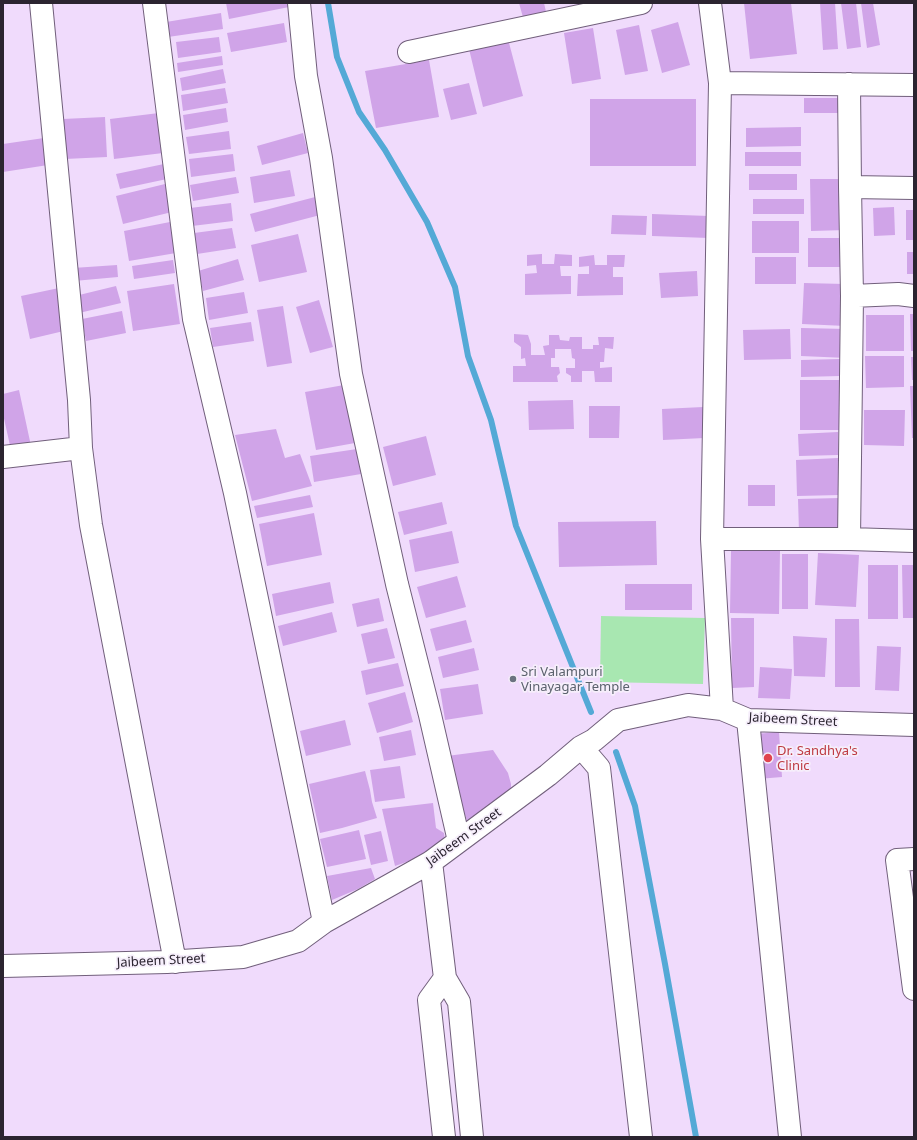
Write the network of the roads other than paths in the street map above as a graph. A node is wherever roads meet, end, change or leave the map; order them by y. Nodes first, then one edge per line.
1 (41, 3) edge
2 (154, 3) edge
3 (299, 3) edge
4 (641, 3) edge
5 (710, 3) edge
6 (409, 52) dead end
7 (720, 83) junction
8 (849, 84) junction
9 (914, 85) edge
10 (850, 187) junction
11 (914, 188) edge
12 (852, 296) junction
13 (914, 296) edge
14 (81, 448) junction
15 (3, 457) edge
16 (712, 539) junction
17 (849, 539) junction
18 (914, 541) edge
19 (722, 709) junction
20 (748, 720) junction
21 (914, 725) edge
22 (587, 743) junction
23 (459, 841) junction
24 (914, 859) edge
25 (431, 862) junction
26 (324, 922) junction
27 (176, 962) junction
28 (3, 966) edge
29 (445, 978) junction
30 (914, 990) edge
31 (444, 1137) edge
32 (472, 1137) edge
33 (641, 1137) edge
34 (790, 1137) edge

1 - 14 street
2 - 26 street
3 - 23 street
4 - 6 street
5 - 7 street
7 - 8 street
7 - 16 street
8 - 9 street
8 - 10 street
10 - 11 street
10 - 12 street
12 - 13 street
12 - 17 street
14 - 15 street
14 - 27 street
16 - 17 street
16 - 19 street
17 - 18 street
19 - 20 street, Jaibeem Street
19 - 22 street, Jaibeem Street
20 - 21 street, Jaibeem Street
20 - 34 street
22 - 23 street, Jaibeem Street
22 - 33 street
23 - 25 street, Jaibeem Street
24 - 30 street
25 - 26 street, Jaibeem Street
25 - 29 street
26 - 27 street, Jaibeem Street
27 - 28 street, Jaibeem Street
29 - 31 street
29 - 32 street

